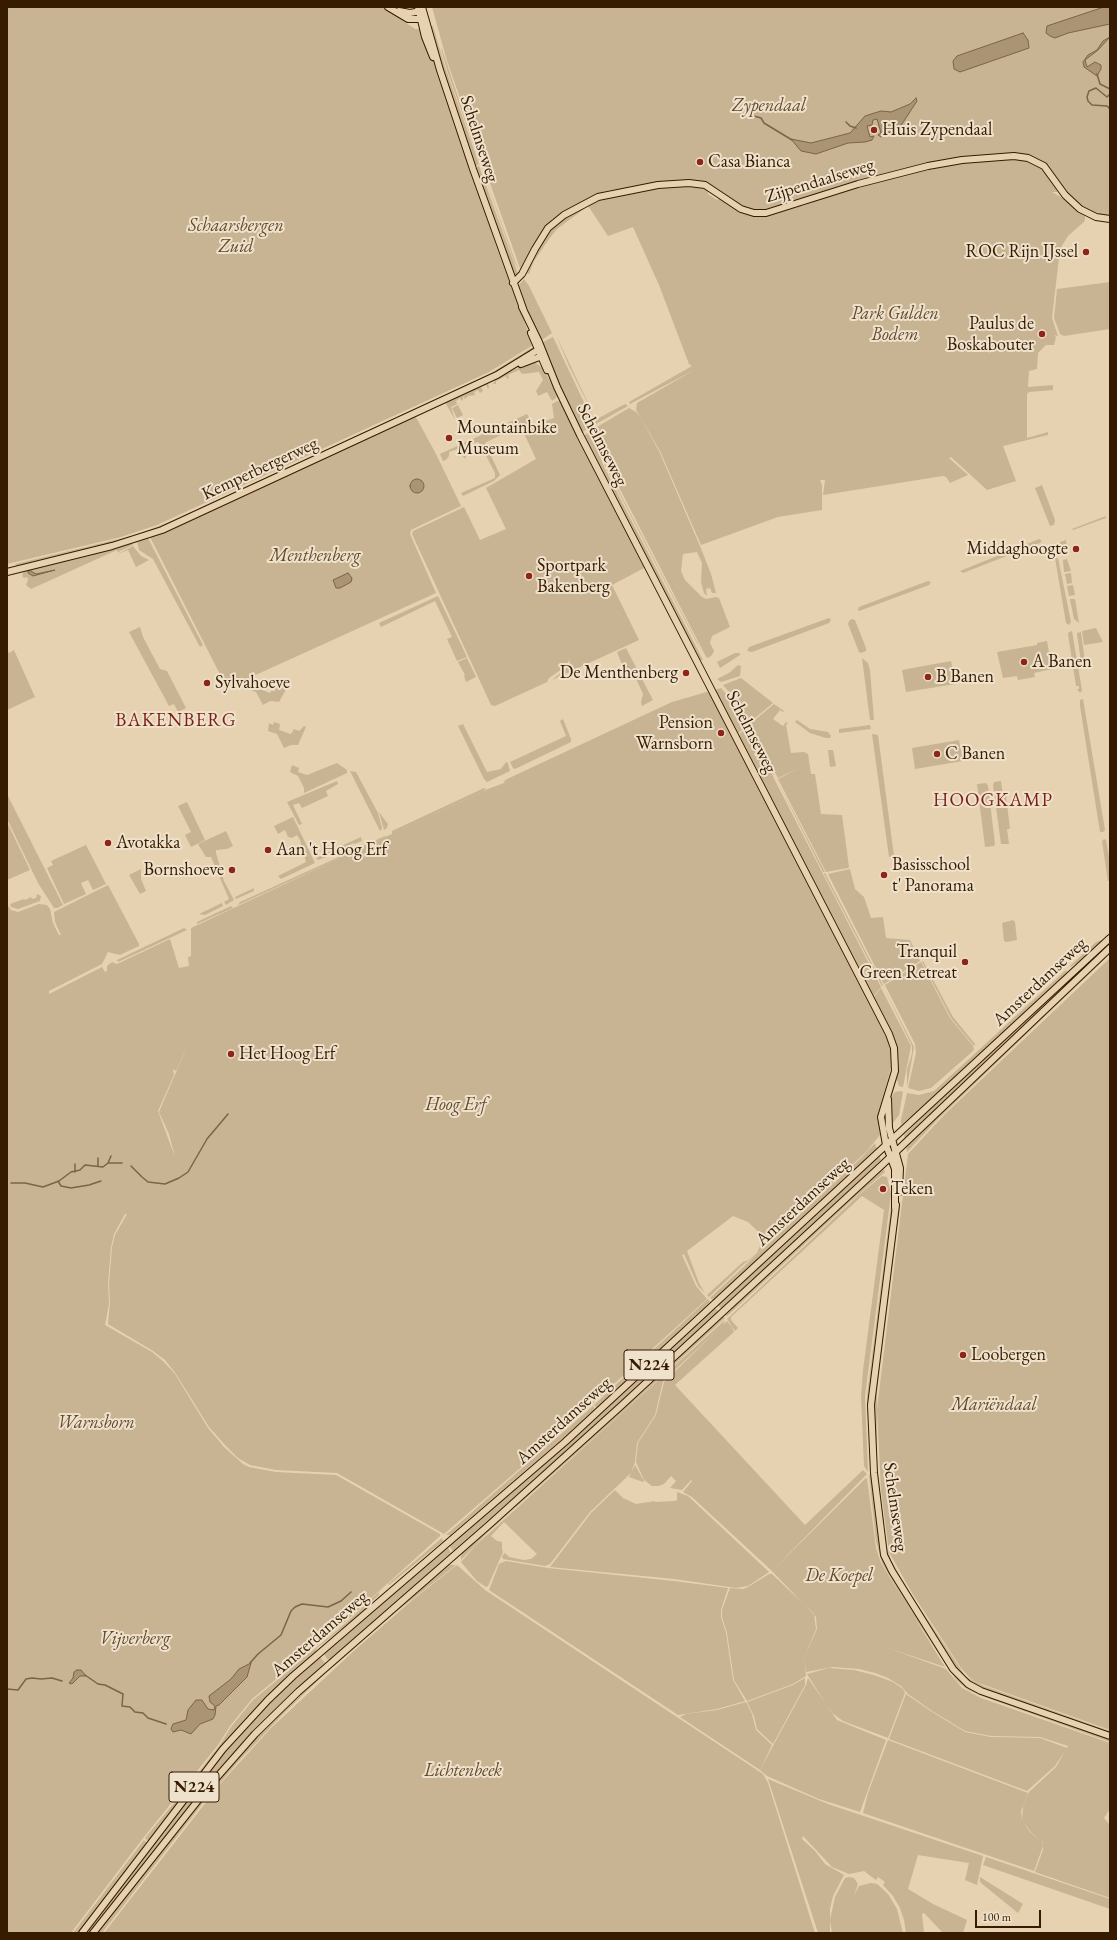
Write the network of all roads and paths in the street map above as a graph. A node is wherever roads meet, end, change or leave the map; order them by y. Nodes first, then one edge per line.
1 (388, 7) edge
2 (420, 9) edge
3 (396, 11) junction
4 (423, 19) junction
5 (1110, 220) edge
6 (513, 283) junction
7 (539, 349) junction
8 (542, 357) junction
9 (512, 367) junction
10 (8, 571) edge
11 (1110, 938) edge
12 (1110, 948) edge
13 (888, 1096) junction
14 (892, 1140) junction
15 (886, 1145) junction
16 (896, 1152) junction
17 (890, 1157) junction
18 (895, 1208) junction
19 (1110, 1736) edge
20 (82, 1933) edge
21 (93, 1933) edge

1 - 3 main road
2 - 3 main road
2 - 4 main road, Schelmseweg
3 - 4 main road
4 - 6 main road, Schelmseweg
5 - 6 main road, Zijpendaalseweg
6 - 7 main road, Schelmseweg
7 - 8 main road, Schelmseweg
7 - 9 main road, Kemperbergerweg
8 - 9 main road, Kemperbergerweg
8 - 13 main road, Schelmseweg
9 - 10 main road, Kemperbergerweg
11 - 14 main road, Amsterdamseweg
12 - 16 main road, Amsterdamseweg
13 - 14 main road, Schelmseweg
13 - 15 main road, Schelmseweg
14 - 15 main road, Amsterdamseweg
14 - 16 main road, Schelmseweg
15 - 17 main road, Schelmseweg
15 - 20 main road, Amsterdamseweg / N224
16 - 17 main road, Amsterdamseweg
16 - 18 main road, Schelmseweg
17 - 18 main road, Schelmseweg
17 - 21 main road, Amsterdamseweg / N224
18 - 19 main road, Schelmseweg

